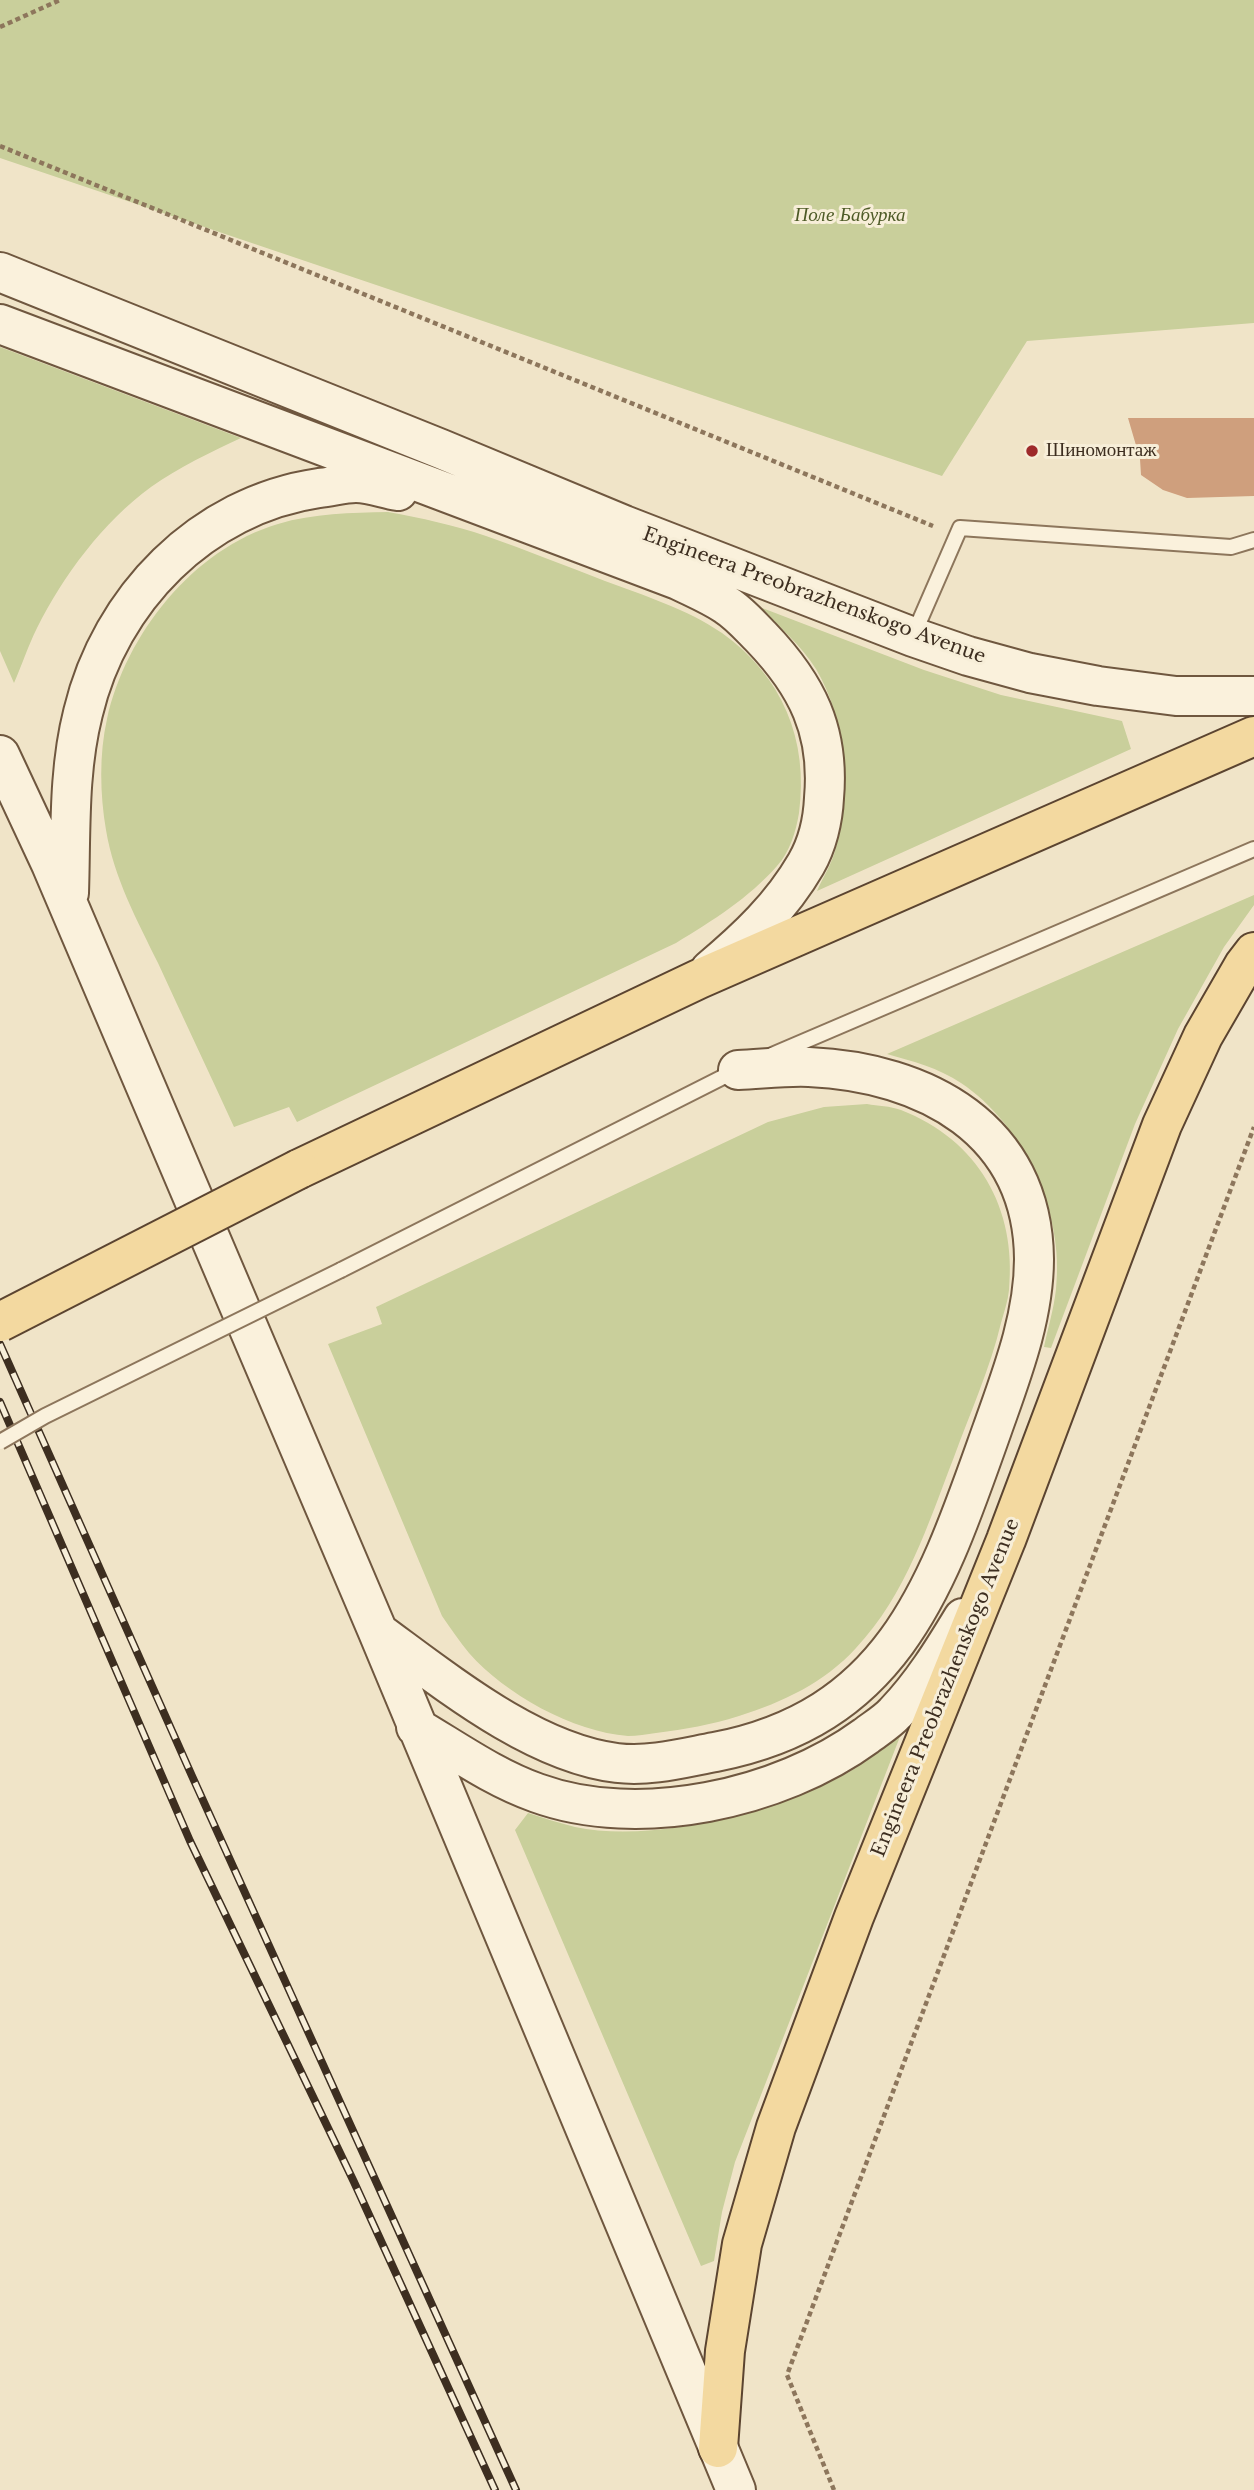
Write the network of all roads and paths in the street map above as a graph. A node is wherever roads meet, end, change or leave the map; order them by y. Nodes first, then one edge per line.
1 (60, 0) edge
2 (0, 27) edge
3 (0, 146) edge
4 (0, 272) edge
5 (0, 324) edge
6 (490, 510) junction
7 (957, 536) junction
8 (1254, 540) edge
9 (913, 637) junction
10 (1254, 696) edge
11 (1254, 736) edge
12 (0, 755) edge
13 (1254, 849) edge
14 (69, 906) junction
15 (1254, 952) edge
16 (699, 979) junction
17 (738, 1070) junction
18 (1254, 1127) edge
19 (0, 1322) edge
20 (0, 1442) edge
21 (1006, 1540) junction
22 (379, 1632) junction
23 (416, 1727) junction
24 (718, 2448) junction
25 (736, 2490) edge
26 (834, 2490) edge

1 - 2 path
3 - 7 path
4 - 9 main road, Engineera Preobrazhenskogo Avenue
5 - 6 main road
6 - 14 main road
6 - 16 main road
7 - 8 lane
7 - 9 lane
9 - 10 main road, Engineera Preobrazhenskogo Avenue
11 - 16 main road
12 - 14 main road
13 - 17 lane
14 - 22 main road
15 - 21 main road, Engineera Preobrazhenskogo Avenue
16 - 19 main road, bridge
17 - 20 lane, bridge
17 - 22 main road
18 - 26 path
21 - 23 main road
21 - 24 main road, Engineera Preobrazhenskogo Avenue
22 - 23 main road
23 - 24 main road
24 - 25 main road

